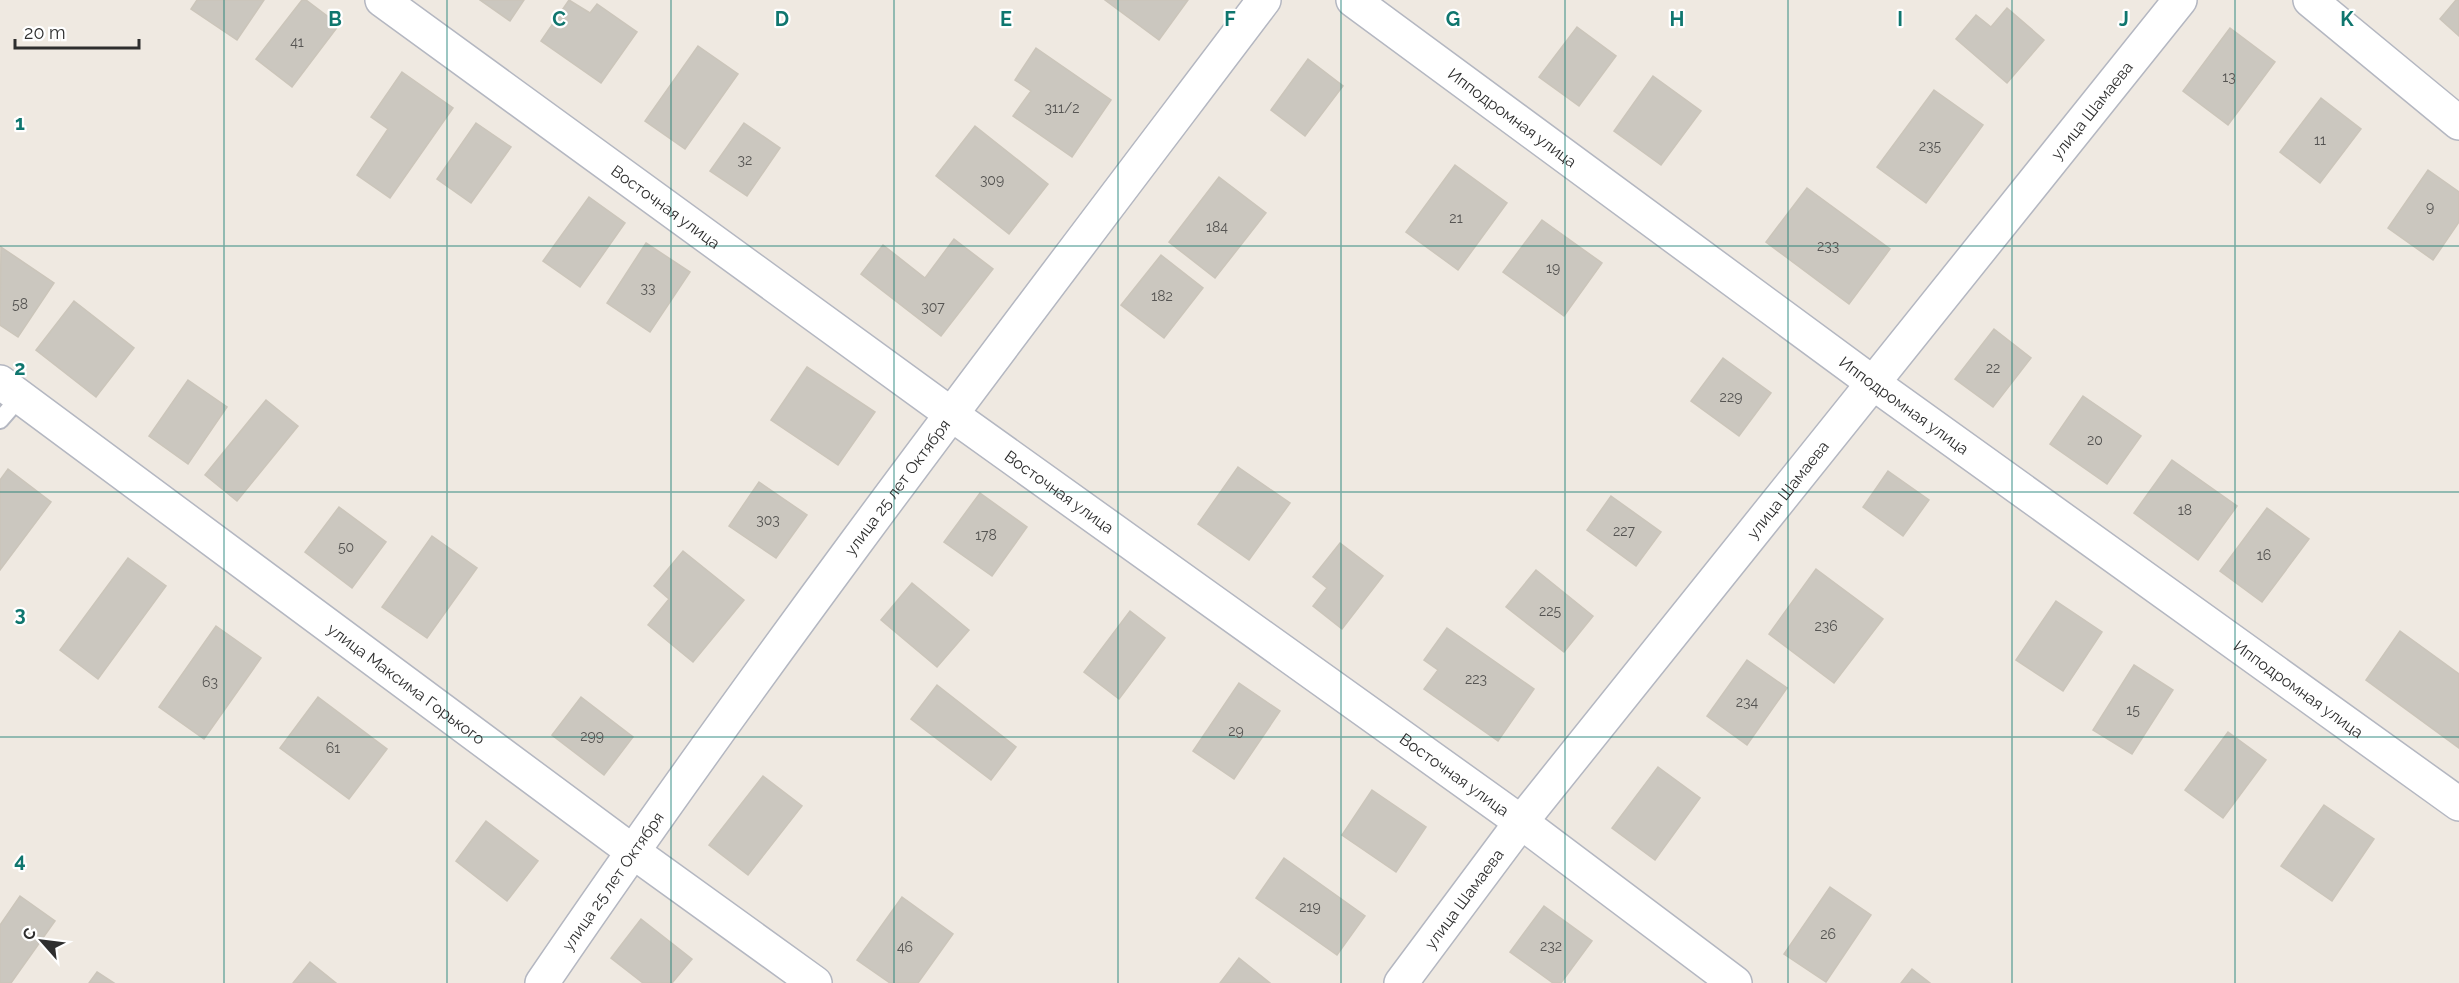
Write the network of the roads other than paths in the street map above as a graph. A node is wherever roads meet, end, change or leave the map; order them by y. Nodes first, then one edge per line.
1 (382, 0) edge
2 (1264, 0) edge
3 (1353, 0) edge
4 (2180, 0) edge
5 (2310, 0) edge
6 (2459, 123) edge
7 (1874, 383) junction
8 (7, 400) edge
9 (951, 414) junction
10 (2459, 804) edge
11 (1521, 822) junction
12 (632, 851) junction
13 (542, 983) edge
14 (815, 983) edge
15 (1401, 983) edge
16 (1736, 983) edge

1 - 9 street, Восточная улица
2 - 9 street, улица 25 лет Октября
3 - 7 street, Ипподромная улица
4 - 7 street, улица Шамаева
5 - 6 street
7 - 10 street, Ипподромная улица
7 - 11 street, улица Шамаева
8 - 12 street, улица Максима Горького
9 - 11 street, Восточная улица
9 - 12 street, улица 25 лет Октября
11 - 15 street, улица Шамаева
11 - 16 street, Восточная улица
12 - 13 street, улица 25 лет Октября
12 - 14 street, улица Максима Горького

